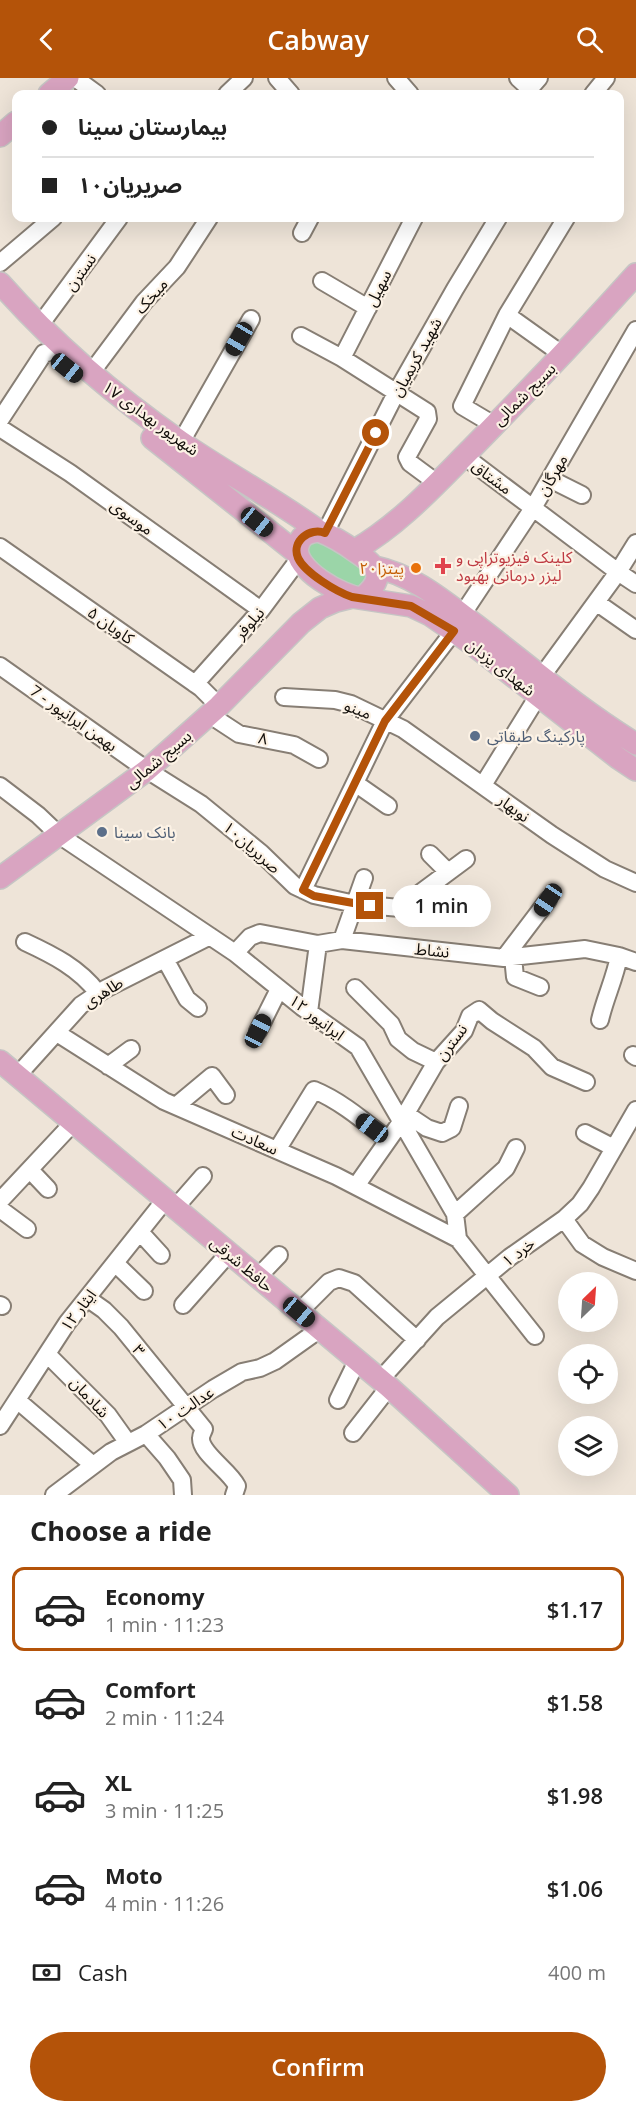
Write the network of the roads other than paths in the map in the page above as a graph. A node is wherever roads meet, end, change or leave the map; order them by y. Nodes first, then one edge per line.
1 (68, 78) edge
2 (75, 78) edge
3 (244, 78) edge
4 (277, 78) edge
5 (396, 78) edge
6 (606, 78) edge
7 (54, 90) edge
8 (92, 90) edge
9 (231, 90) edge
10 (288, 90) edge
11 (407, 90) edge
12 (596, 90) edge
13 (12, 126) edge
14 (0, 136) edge
15 (48, 222) edge
16 (116, 222) edge
17 (206, 222) edge
18 (308, 222) edge
19 (409, 222) edge
20 (496, 222) edge
21 (564, 222) edge
22 (302, 232) dead end
23 (0, 263) edge
24 (636, 274) edge
25 (322, 280) dead end
26 (0, 283) edge
27 (368, 308) junction
28 (507, 315) junction
29 (251, 319) dead end
30 (40, 325) junction
31 (636, 330) edge
32 (302, 336) dead end
33 (47, 352) joint
34 (563, 355) junction
35 (342, 358) junction
36 (91, 373) junction
37 (396, 393) junction
38 (0, 420) edge
39 (494, 425) junction
40 (0, 428) edge
41 (181, 442) junction
42 (464, 456) junction
43 (550, 479) junction
44 (437, 483) junction
45 (582, 495) dead end
46 (533, 508) junction
47 (409, 511) junction
48 (294, 513) junction
49 (322, 532) junction
50 (274, 536) junction
51 (636, 543) edge
52 (0, 547) edge
53 (355, 550) junction
54 (298, 557) junction
55 (374, 565) junction
56 (618, 572) junction
57 (314, 575) junction
58 (636, 584) edge
59 (352, 597) junction
60 (596, 602) junction
61 (261, 610) junction
62 (301, 623) junction
63 (458, 623) junction
64 (636, 630) edge
65 (0, 666) edge
66 (542, 676) junction
67 (195, 684) junction
68 (538, 696) junction
69 (284, 697) dead end
70 (214, 710) junction
71 (385, 721) junction
72 (590, 725) junction
73 (633, 742) edge
74 (618, 758) junction
75 (319, 759) dead end
76 (147, 770) junction
77 (636, 770) edge
78 (355, 783) junction
79 (0, 786) edge
80 (483, 786) junction
81 (388, 806) dead end
82 (59, 835) junction
83 (430, 854) dead end
84 (466, 859) dead end
85 (448, 872) junction
86 (0, 878) edge
87 (364, 878) dead end
88 (636, 883) edge
89 (303, 890) junction
90 (548, 900) dead end
91 (355, 904) junction
92 (210, 936) junction
93 (342, 940) junction
94 (25, 942) dead end
95 (318, 944) junction
96 (235, 953) junction
97 (619, 956) junction
98 (165, 958) junction
99 (509, 958) junction
100 (636, 962) edge
101 (540, 987) dead end
102 (355, 988) dead end
103 (279, 989) junction
104 (98, 993) junction
105 (198, 1008) dead end
106 (309, 1012) junction
107 (600, 1020) dead end
108 (258, 1031) dead end
109 (57, 1033) junction
110 (130, 1049) dead end
111 (0, 1061) edge
112 (436, 1062) junction
113 (108, 1066) junction
114 (17, 1076) junction
115 (586, 1082) dead end
116 (226, 1095) dead end
117 (176, 1106) junction
118 (459, 1106) dead end
119 (636, 1110) edge
120 (403, 1118) junction
121 (73, 1123) junction
122 (585, 1133) dead end
123 (388, 1140) junction
124 (516, 1148) dead end
125 (614, 1148) junction
126 (277, 1150) junction
127 (30, 1170) junction
128 (203, 1176) dead end
129 (356, 1186) junction
130 (48, 1189) dead end
131 (4, 1190) edge
132 (170, 1204) junction
133 (0, 1209) edge
134 (455, 1214) junction
135 (564, 1219) junction
136 (27, 1229) dead end
137 (140, 1232) junction
138 (458, 1239) junction
139 (229, 1253) junction
140 (161, 1255) dead end
141 (279, 1255) dead end
142 (115, 1263) junction
143 (636, 1270) edge
144 (486, 1276) junction
145 (258, 1277) junction
146 (144, 1291) dead end
147 (87, 1298) junction
148 (183, 1305) dead end
149 (299, 1312) junction
150 (320, 1329) junction
151 (536, 1336) dead end
152 (417, 1340) junction
153 (47, 1354) junction
154 (357, 1361) junction
155 (384, 1384) junction
156 (17, 1400) junction
157 (338, 1400) dead end
158 (186, 1407) junction
159 (0, 1426) edge
160 (353, 1433) dead end
161 (146, 1434) junction
162 (128, 1443) junction
163 (93, 1465) junction
164 (506, 1494) edge
165 (54, 1495) edge
166 (183, 1495) edge
167 (234, 1495) edge

1 - 7 main road
2 - 8 street
3 - 9 street
4 - 10 street
5 - 11 street
6 - 12 street
13 - 14 main road
15 - 23 street
16 - 30 street, نسترن
17 - 36 street, میخک
18 - 22 street
19 - 27 street, سهیل
20 - 37 street, شهید کریمیان
21 - 28 street
24 - 34 main road, بسیج شمالی
25 - 27 street
26 - 30 main road, ۱۷ شهریور بهداری
27 - 35 street, سهیل
28 - 34 street
28 - 39 street
29 - 41 street
30 - 36 main road, ۱۷ شهریور بهداری
31 - 43 street, مهرگان
32 - 35 street
33 - 38 street
33 - 50 main road
34 - 39 main road, بسیج شمالی
35 - 37 street
36 - 41 main road, ۱۷ شهریور بهداری
37 - 44 street
37 - 49 street, شهید کریمیان
39 - 42 main road, بسیج شمالی
40 - 61 street, موسوی
41 - 48 main road, ۱۷ شهریور بهداری
42 - 44 main road, بسیج شمالی
42 - 46 street, مشتاق
43 - 45 street
43 - 46 street, مهرگان
44 - 47 main road, بسیج شمالی
46 - 56 street, مشتاق
46 - 63 street, مهرگان
47 - 53 main road, بسیج شمالی
47 - 55 main road, بسیج شمالی
48 - 49 main road, ۱۷ شهریور بهداری
48 - 50 main road
49 - 53 main road, ۱۷ شهریور بهداری
49 - 54 main road
50 - 54 main road
51 - 56 street
52 - 67 street, کاویان ۵
53 - 55 main road, شهدای یزدان
54 - 57 main road
54 - 61 street, نیلوفر
55 - 59 main road, بسیج شمالی
55 - 63 main road, شهدای یزدان
56 - 58 street, مشتاق
56 - 60 street
57 - 59 main road
57 - 62 main road, بسیج شمالی
59 - 62 main road, بسیج شمالی
59 - 63 main road, شهدای یزدان
60 - 64 street
60 - 66 street
61 - 67 street, نیلوفر
62 - 70 main road, بسیج شمالی
63 - 66 main road, شهدای یزدان
63 - 68 main road, شهدای یزدان
63 - 71 street, مهرگان
65 - 76 street, بهمن ایرانپور - 7
66 - 72 main road, شهدای یزدان
67 - 70 street, کاویان ۵
68 - 72 main road, شهدای یزدان
68 - 80 street, نوبهار
69 - 71 street, مینو
70 - 75 street, ۸
70 - 76 main road, بسیج شمالی
71 - 78 street, مهرگان
71 - 80 street, مینو
72 - 73 main road, شهدای یزدان
72 - 74 main road, شهدای یزدان
73 - 74 main road
74 - 77 main road, شهدای یزدان
76 - 82 main road, بسیج شمالی
76 - 89 street, صریریان۱۰
78 - 81 street
78 - 89 street, مهرگان
79 - 82 street, ایرانپور ۱۲
80 - 88 street, نوبهار
82 - 86 main road, بسیج شمالی
82 - 92 street, ایرانپور ۱۲
83 - 85 street
84 - 85 street
85 - 91 street, صریریان۱۰
87 - 91 street
89 - 91 street, صریریان۱۰
90 - 99 street
91 - 93 street
92 - 96 street, ایرانپور ۱۲
92 - 98 street, طاهری
93 - 95 street, نشاط
93 - 99 street, نشاط
94 - 104 street
95 - 96 street, نشاط
95 - 106 street
96 - 103 street, ایرانپور ۱۲
97 - 99 street, نشاط
97 - 100 street, نشاط
97 - 107 street
98 - 104 street, طاهری
98 - 105 street
99 - 101 street
102 - 112 street
103 - 106 street, ایرانپور ۱۲
103 - 108 street
104 - 109 street, طاهری
106 - 120 street, ایرانپور ۱۲
109 - 113 street, سعادت
109 - 114 street, طاهری
110 - 113 street
111 - 114 main road, حافظ شرقی
112 - 115 street, نسترن
112 - 120 street, نسترن
113 - 117 street, سعادت
114 - 121 main road, حافظ شرقی
116 - 117 street
117 - 126 street, سعادت
118 - 120 street
119 - 125 street, خرد ۱
120 - 123 street, نسترن
120 - 134 street, ایرانپور ۱۲
121 - 127 street
121 - 132 main road, حافظ شرقی
122 - 125 street
123 - 126 street
123 - 129 street, نسترن
124 - 134 street
125 - 135 street, خرد ۱
126 - 129 street, سعادت
127 - 130 street
127 - 131 street
128 - 132 street, ایثار ۱۲
129 - 138 street, سعادت
132 - 137 street, ایثار ۱۲
132 - 139 main road, حافظ شرقی
133 - 136 street
134 - 138 street, ایرانپور ۱۲
135 - 143 street
135 - 144 street, خرد ۱
137 - 140 street
137 - 142 street, ایثار ۱۲
138 - 144 street
139 - 145 main road, حافظ شرقی
139 - 148 street
141 - 145 street
142 - 146 street
142 - 147 street, ایثار ۱۲
144 - 151 street
144 - 152 street, خرد ۱
145 - 149 main road, حافظ شرقی
147 - 153 street, ایثار ۱۲
147 - 158 street, ۳
149 - 150 main road, حافظ شرقی
149 - 152 street
150 - 154 main road, حافظ شرقی
150 - 158 street, عدالت ۱۰
152 - 155 street, خرد ۱
153 - 156 street, ایثار ۱۲
153 - 162 street, شادمان
154 - 155 main road, حافظ شرقی
154 - 157 street
155 - 160 street, خرد ۱
155 - 164 main road, حافظ شرقی
156 - 159 street, ایثار ۱۲
156 - 163 street
158 - 161 street, عدالت ۱۰
158 - 167 street, ۳
161 - 162 street, عدالت ۱۰
161 - 166 street
162 - 163 street, عدالت ۱۰
163 - 165 street, عدالت ۱۰

